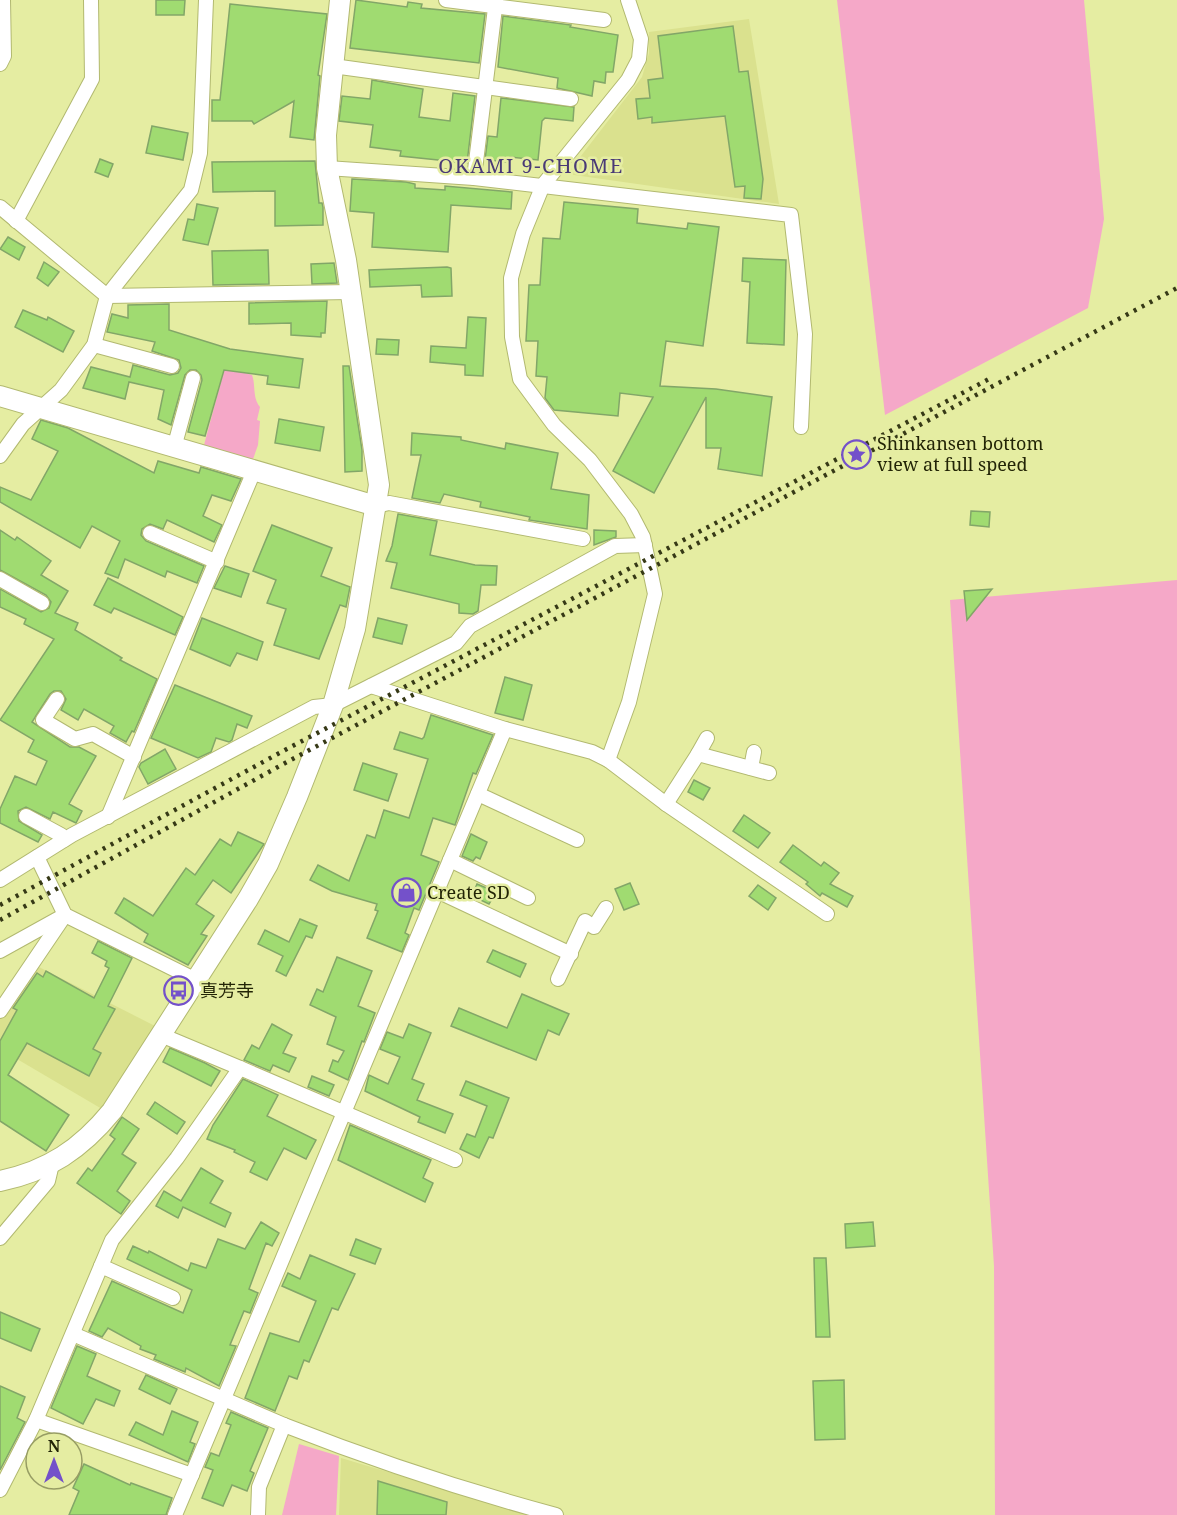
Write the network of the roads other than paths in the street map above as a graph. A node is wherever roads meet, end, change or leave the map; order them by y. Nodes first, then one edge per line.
1 (3, 0) edge
2 (91, 0) edge
3 (206, 0) edge
4 (340, 0) edge
5 (446, 0) edge
6 (562, 0) edge
7 (628, 0) edge
8 (495, 3) edge
9 (561, 15) junction
10 (604, 20) dead end
11 (0, 64) edge
12 (333, 66) junction
13 (485, 87) junction
14 (571, 99) dead end
15 (327, 168) junction
16 (474, 178) junction
17 (543, 186) junction
18 (0, 207) edge
19 (16, 221) junction
20 (351, 292) junction
21 (108, 296) junction
22 (94, 345) junction
23 (172, 366) dead end
24 (193, 378) dead end
25 (0, 396) edge
26 (40, 408) junction
27 (801, 427) dead end
28 (174, 448) junction
29 (0, 456) edge
30 (255, 471) junction
31 (376, 506) junction
32 (150, 533) dead end
33 (583, 539) dead end
34 (645, 545) junction
35 (217, 562) junction
36 (0, 579) edge
37 (42, 603) dead end
38 (371, 686) junction
39 (57, 699) dead end
40 (333, 705) junction
41 (505, 729) junction
42 (707, 738) dead end
43 (754, 752) dead end
44 (698, 754) junction
45 (134, 757) junction
46 (608, 760) junction
47 (751, 768) junction
48 (769, 773) dead end
49 (478, 794) junction
50 (666, 804) junction
51 (26, 816) dead end
52 (108, 817) junction
53 (64, 840) junction
54 (577, 840) dead end
55 (37, 857) junction
56 (450, 860) junction
57 (0, 880) edge
58 (437, 891) junction
59 (528, 898) dead end
60 (606, 908) dead end
61 (828, 914) dead end
62 (65, 915) junction
63 (0, 951) edge
64 (571, 954) junction
65 (558, 979) dead end
66 (196, 980) junction
67 (0, 1011) edge
68 (161, 1035) junction
69 (240, 1068) junction
70 (345, 1113) junction
71 (455, 1160) dead end
72 (52, 1164) junction
73 (0, 1181) edge
74 (0, 1238) edge
75 (101, 1266) junction
76 (173, 1298) dead end
77 (73, 1334) junction
78 (224, 1399) junction
79 (36, 1420) junction
80 (284, 1425) junction
81 (192, 1475) junction
82 (0, 1490) edge
83 (175, 1515) edge
84 (258, 1515) edge
85 (556, 1515) edge

1 - 11 street
2 - 19 street
3 - 21 street
4 - 12 street
5 - 8 street
6 - 9 street
7 - 17 street
8 - 9 street
8 - 13 street
9 - 10 street
12 - 13 street
12 - 15 street
13 - 14 street
13 - 16 street
15 - 16 street
15 - 20 street
16 - 17 street
17 - 27 street
17 - 34 street
18 - 19 street
19 - 21 street
20 - 21 street
20 - 31 street
21 - 22 street
22 - 23 street
22 - 26 street
24 - 28 street
25 - 26 street
26 - 28 street
26 - 29 street
28 - 30 street
30 - 31 street
30 - 35 street
31 - 33 street
31 - 40 street
32 - 35 street
34 - 38 street
34 - 46 street
35 - 45 street
36 - 37 street
38 - 40 street
38 - 41 street
39 - 45 street
40 - 52 street
40 - 66 street
41 - 46 street
41 - 49 street
42 - 44 street
43 - 47 street
44 - 47 street
44 - 50 street
45 - 52 street
46 - 50 street
47 - 48 street
49 - 54 street
49 - 56 street
50 - 61 street
51 - 53 street
52 - 53 street
53 - 55 street
55 - 57 street
55 - 62 street
56 - 58 street
56 - 59 street
58 - 64 street
58 - 70 street
60 - 64 street
62 - 63 street
62 - 66 street
62 - 67 street
64 - 65 street
66 - 68 street
68 - 69 street
68 - 72 street
69 - 70 street
69 - 75 street
70 - 71 street
70 - 78 street
72 - 73 street
72 - 74 street
75 - 76 street
75 - 77 street
77 - 78 street
77 - 79 street
78 - 80 street
78 - 81 street
79 - 81 street
79 - 82 street
80 - 84 street
80 - 85 street
81 - 83 street

